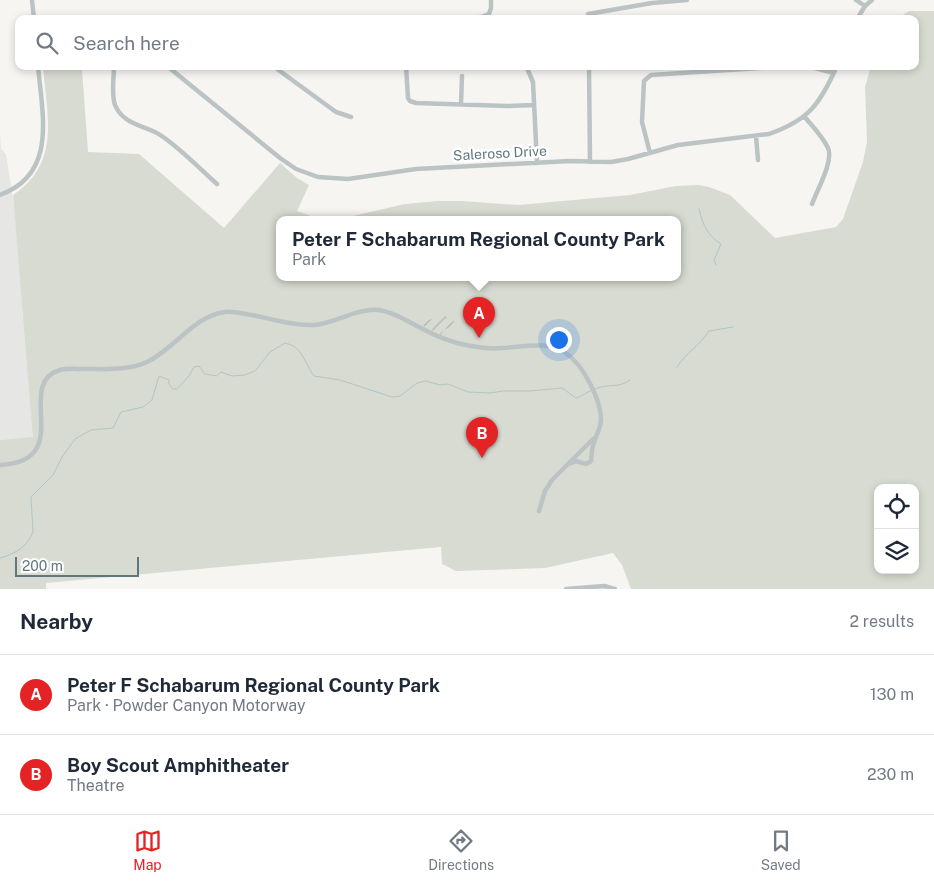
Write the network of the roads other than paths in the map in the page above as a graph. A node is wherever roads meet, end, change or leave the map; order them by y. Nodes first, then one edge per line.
1 (32, 0) edge
2 (491, 0) edge
3 (687, 0) edge
4 (856, 0) edge
5 (872, 0) edge
6 (865, 6) junction
7 (34, 15) edge
8 (486, 15) edge
9 (593, 15) edge
10 (859, 15) edge
11 (38, 70) edge
12 (114, 70) edge
13 (172, 70) edge
14 (278, 70) edge
15 (406, 70) edge
16 (528, 70) edge
17 (589, 70) edge
18 (728, 70) edge
19 (822, 70) edge
20 (835, 70) edge
21 (834, 73) junction
22 (462, 76) dead end
23 (461, 104) junction
24 (534, 105) junction
25 (804, 116) junction
26 (351, 117) dead end
27 (756, 136) junction
28 (650, 153) junction
29 (758, 160) dead end
30 (537, 162) junction
31 (590, 162) junction
32 (217, 184) dead end
33 (0, 195) edge
34 (812, 204) dead end
35 (596, 437) junction
36 (569, 464) junction
37 (0, 465) edge
38 (539, 511) dead end
39 (566, 589) edge
40 (615, 589) edge

1 - 7 street
2 - 8 street
3 - 9 street
4 - 6 street
5 - 6 street
6 - 10 street
11 - 33 street
12 - 32 street
13 - 30 street, Saleroso Drive
14 - 26 street
15 - 23 street
16 - 24 street
17 - 31 street
18 - 28 street
19 - 21 street
20 - 21 street, Saleroso Drive
21 - 25 street, Saleroso Drive
22 - 23 street
23 - 24 street
24 - 30 street
25 - 27 street, Saleroso Drive
25 - 34 street
27 - 28 street, Saleroso Drive
27 - 29 street
28 - 31 street, Saleroso Drive
30 - 31 street, Saleroso Drive
35 - 36 street
35 - 36 street
35 - 37 street
36 - 38 street
39 - 40 street

